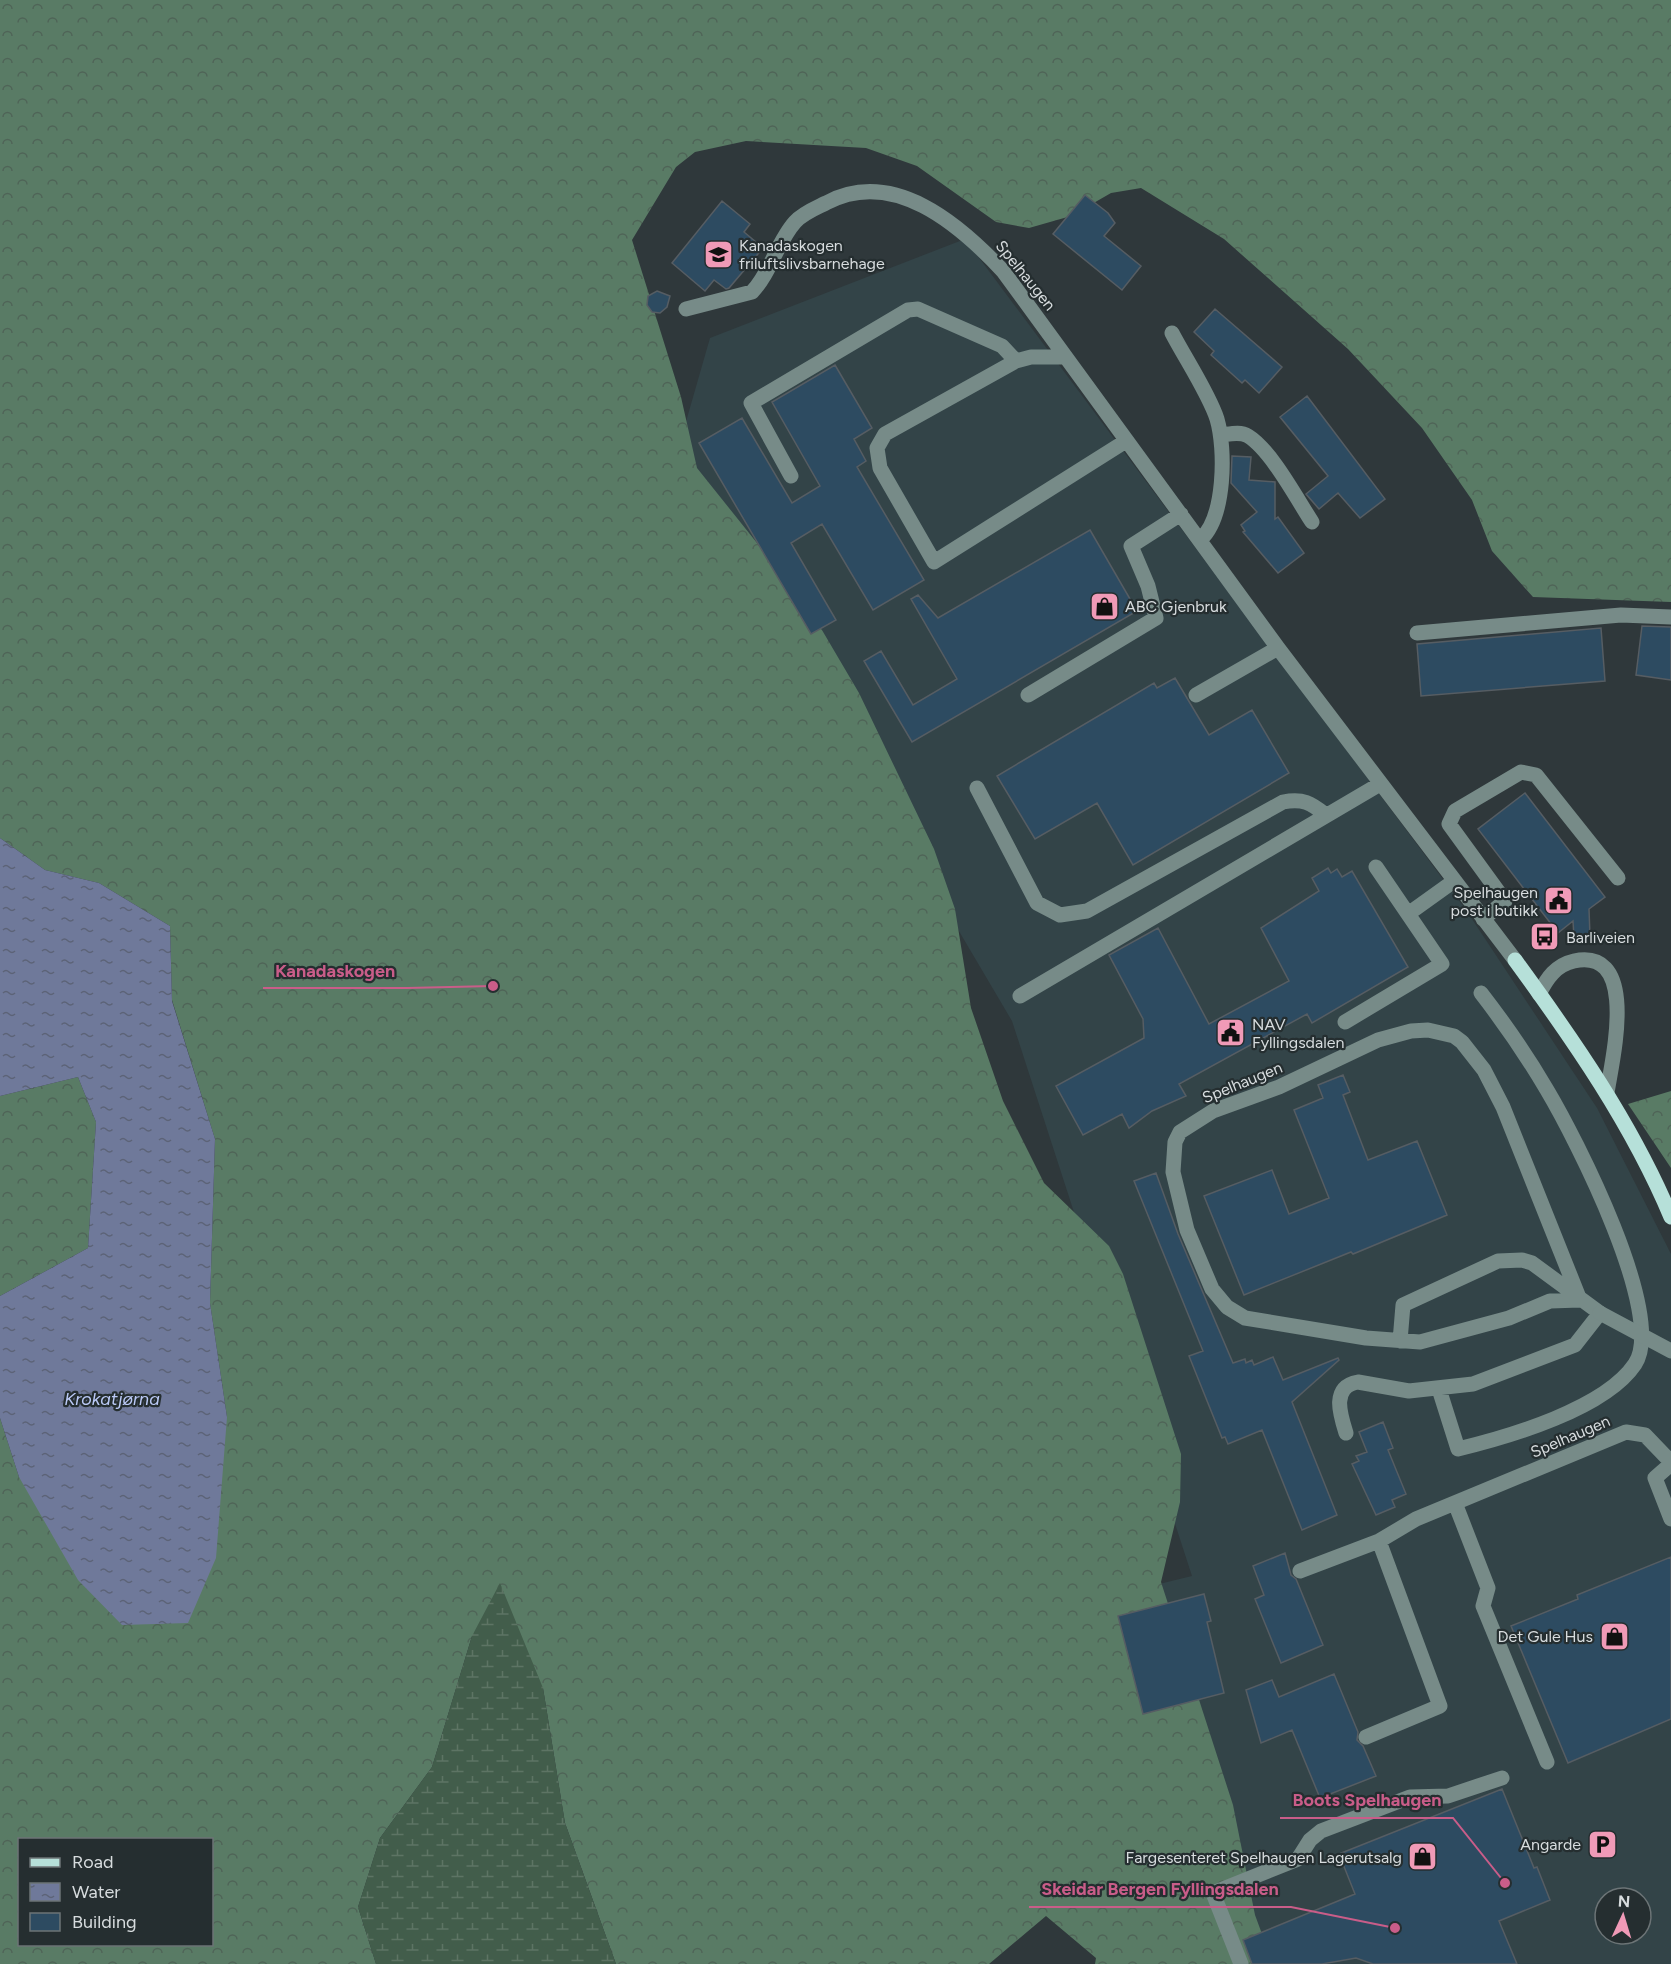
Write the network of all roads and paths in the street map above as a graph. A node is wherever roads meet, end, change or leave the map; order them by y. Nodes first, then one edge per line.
1 (686, 309) dead end
2 (1172, 333) dead end
3 (1061, 352) junction
4 (1016, 361) junction
5 (1221, 435) junction
6 (1126, 441) junction
7 (791, 476) dead end
8 (1181, 514) junction
9 (1312, 522) dead end
10 (1202, 539) junction
11 (1671, 617) edge
12 (1417, 633) dead end
13 (1278, 648) junction
14 (1028, 695) dead end
15 (1196, 695) dead end
16 (1380, 784) junction
17 (976, 788) dead end
18 (1326, 815) junction
19 (1376, 867) dead end
20 (1618, 878) dead end
21 (1454, 881) junction
22 (1408, 914) junction
23 (1483, 919) junction
24 (1515, 960) joint
25 (1481, 993) dead end
26 (1539, 994) junction
27 (1020, 996) dead end
28 (1345, 1022) dead end
29 (1607, 1093) junction
30 (1671, 1217) edge
31 (1580, 1300) junction
32 (1600, 1312) junction
33 (1400, 1341) junction
34 (1671, 1351) edge
35 (1439, 1389) junction
36 (1346, 1433) dead end
37 (1671, 1463) edge
38 (1455, 1503) junction
39 (1671, 1519) edge
40 (1378, 1541) junction
41 (1300, 1571) dead end
42 (1366, 1737) dead end
43 (1546, 1762) dead end
44 (1502, 1778) dead end
45 (1241, 1964) edge

1 - 3 street, Spelhaugen
2 - 5 street
3 - 4 street
3 - 6 street, Spelhaugen
4 - 6 street
4 - 7 street
5 - 9 street
5 - 10 street
6 - 8 street, Spelhaugen
8 - 10 street, Spelhaugen
8 - 14 street
10 - 13 street, Spelhaugen
11 - 12 street
13 - 15 street
13 - 16 street, Spelhaugen
16 - 18 street
16 - 21 street, Spelhaugen
17 - 18 street
18 - 27 street
19 - 22 street
20 - 23 street
21 - 22 street
21 - 23 street, Spelhaugen
22 - 28 street
23 - 24 street, Spelhaugen
24 - 26 main road, Spelhaugen
25 - 35 street, Spelhaugen
26 - 29 main road, Spelhaugen
26 - 29 street
29 - 30 main road, Spelhaugen
31 - 32 street
31 - 33 street, Spelhaugen
31 - 33 street
31 - 33 street, Spelhaugen
32 - 34 street, bridge
32 - 35 street
35 - 36 street
37 - 38 street, Spelhaugen
37 - 39 street
38 - 40 street, Spelhaugen
38 - 43 street
40 - 41 street, Spelhaugen
40 - 42 street
44 - 45 street

